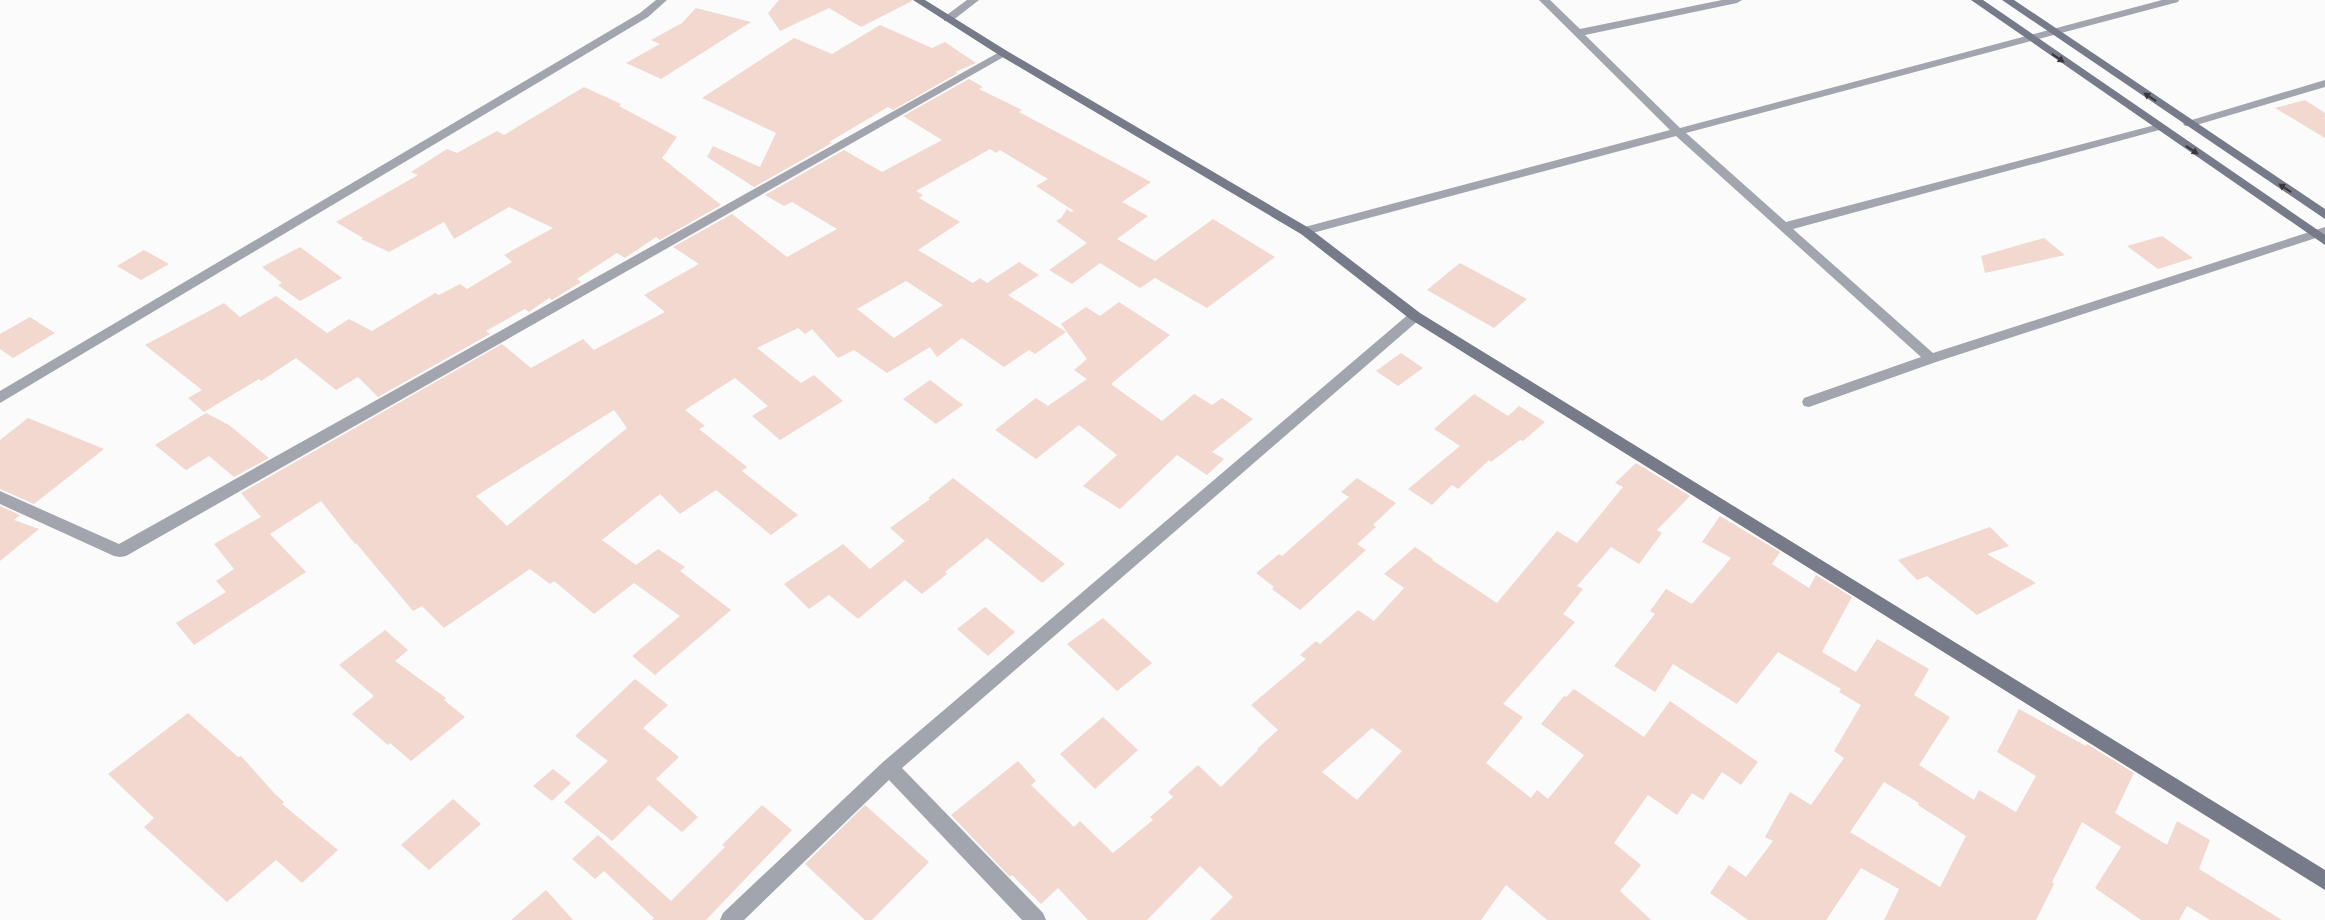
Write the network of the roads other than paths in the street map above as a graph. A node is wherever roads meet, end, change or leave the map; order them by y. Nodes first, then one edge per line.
1 (662, 0) edge
2 (918, 0) edge
3 (974, 0) edge
4 (1544, 0) edge
5 (1737, 0) edge
6 (1976, 0) edge
7 (2007, 0) edge
8 (2174, 0) edge
9 (948, 19) junction
10 (2052, 31) junction
11 (1578, 33) junction
12 (2028, 38) junction
13 (1003, 53) junction
14 (2325, 83) edge
15 (2189, 124) junction
16 (2159, 127) junction
17 (1678, 131) junction
18 (2325, 216) edge
19 (1784, 227) junction
20 (1305, 231) junction
21 (2321, 235) edge
22 (1415, 316) junction
23 (1931, 359) junction
24 (0, 398) edge
25 (1809, 402) dead end
26 (0, 497) edge
27 (889, 768) junction
28 (2325, 881) edge
29 (730, 920) edge
30 (1036, 920) edge

1 - 24 street
2 - 9 street
3 - 9 street
4 - 11 street
5 - 11 street
6 - 12 street
7 - 10 street
8 - 10 street
9 - 13 street
10 - 12 street
15 -> 10 street
11 - 17 street
12 -> 16 street
12 - 17 street
13 - 20 street
13 - 26 street
14 - 15 street
18 -> 15 street
16 - 19 street
16 -> 21 street
17 - 19 street
17 - 20 street
19 - 23 street
20 - 22 street
21 - 23 street
22 - 27 street
22 - 28 street
23 - 25 street
27 - 29 street
27 - 30 street

